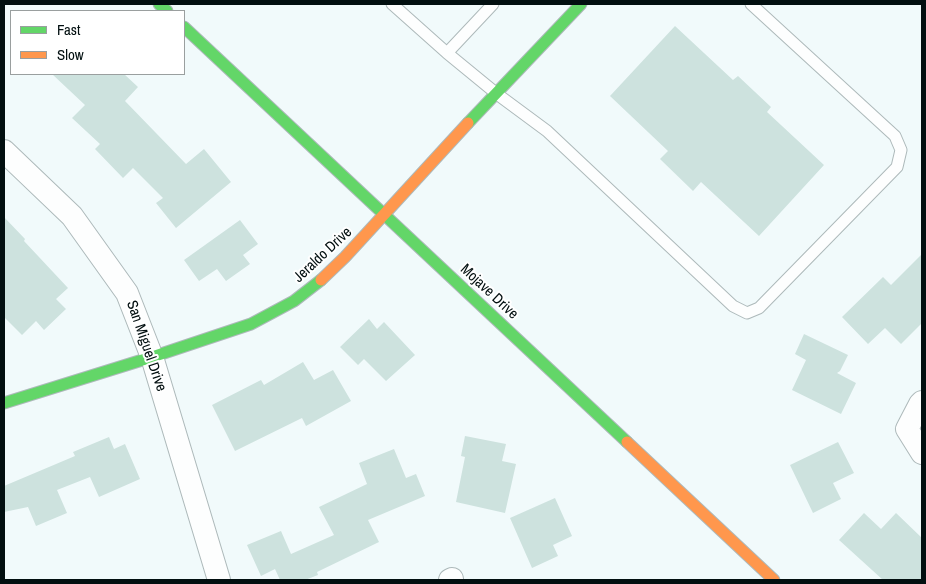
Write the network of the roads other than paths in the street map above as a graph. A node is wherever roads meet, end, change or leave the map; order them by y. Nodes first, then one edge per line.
1 (392, 4) edge
2 (751, 4) edge
3 (486, 6) edge
4 (575, 6) edge
5 (185, 27) edge
6 (447, 53) junction
7 (497, 94) junction
8 (4, 151) edge
9 (385, 215) junction
10 (152, 357) junction
11 (922, 402) edge
12 (4, 403) edge
13 (922, 453) edge
14 (219, 580) edge
15 (774, 580) edge

1 - 6 lane
2 - 7 lane
3 - 6 lane
4 - 7 main road, Jeraldo Drive
5 - 9 main road, Mojave Drive
6 - 7 lane
7 - 9 main road, Jeraldo Drive
8 - 10 street, San Miguel Drive
9 - 10 main road, Jeraldo Drive
9 - 15 main road, Mojave Drive
10 - 12 main road, Jeraldo Drive
10 - 14 street, San Miguel Drive
11 - 13 street

